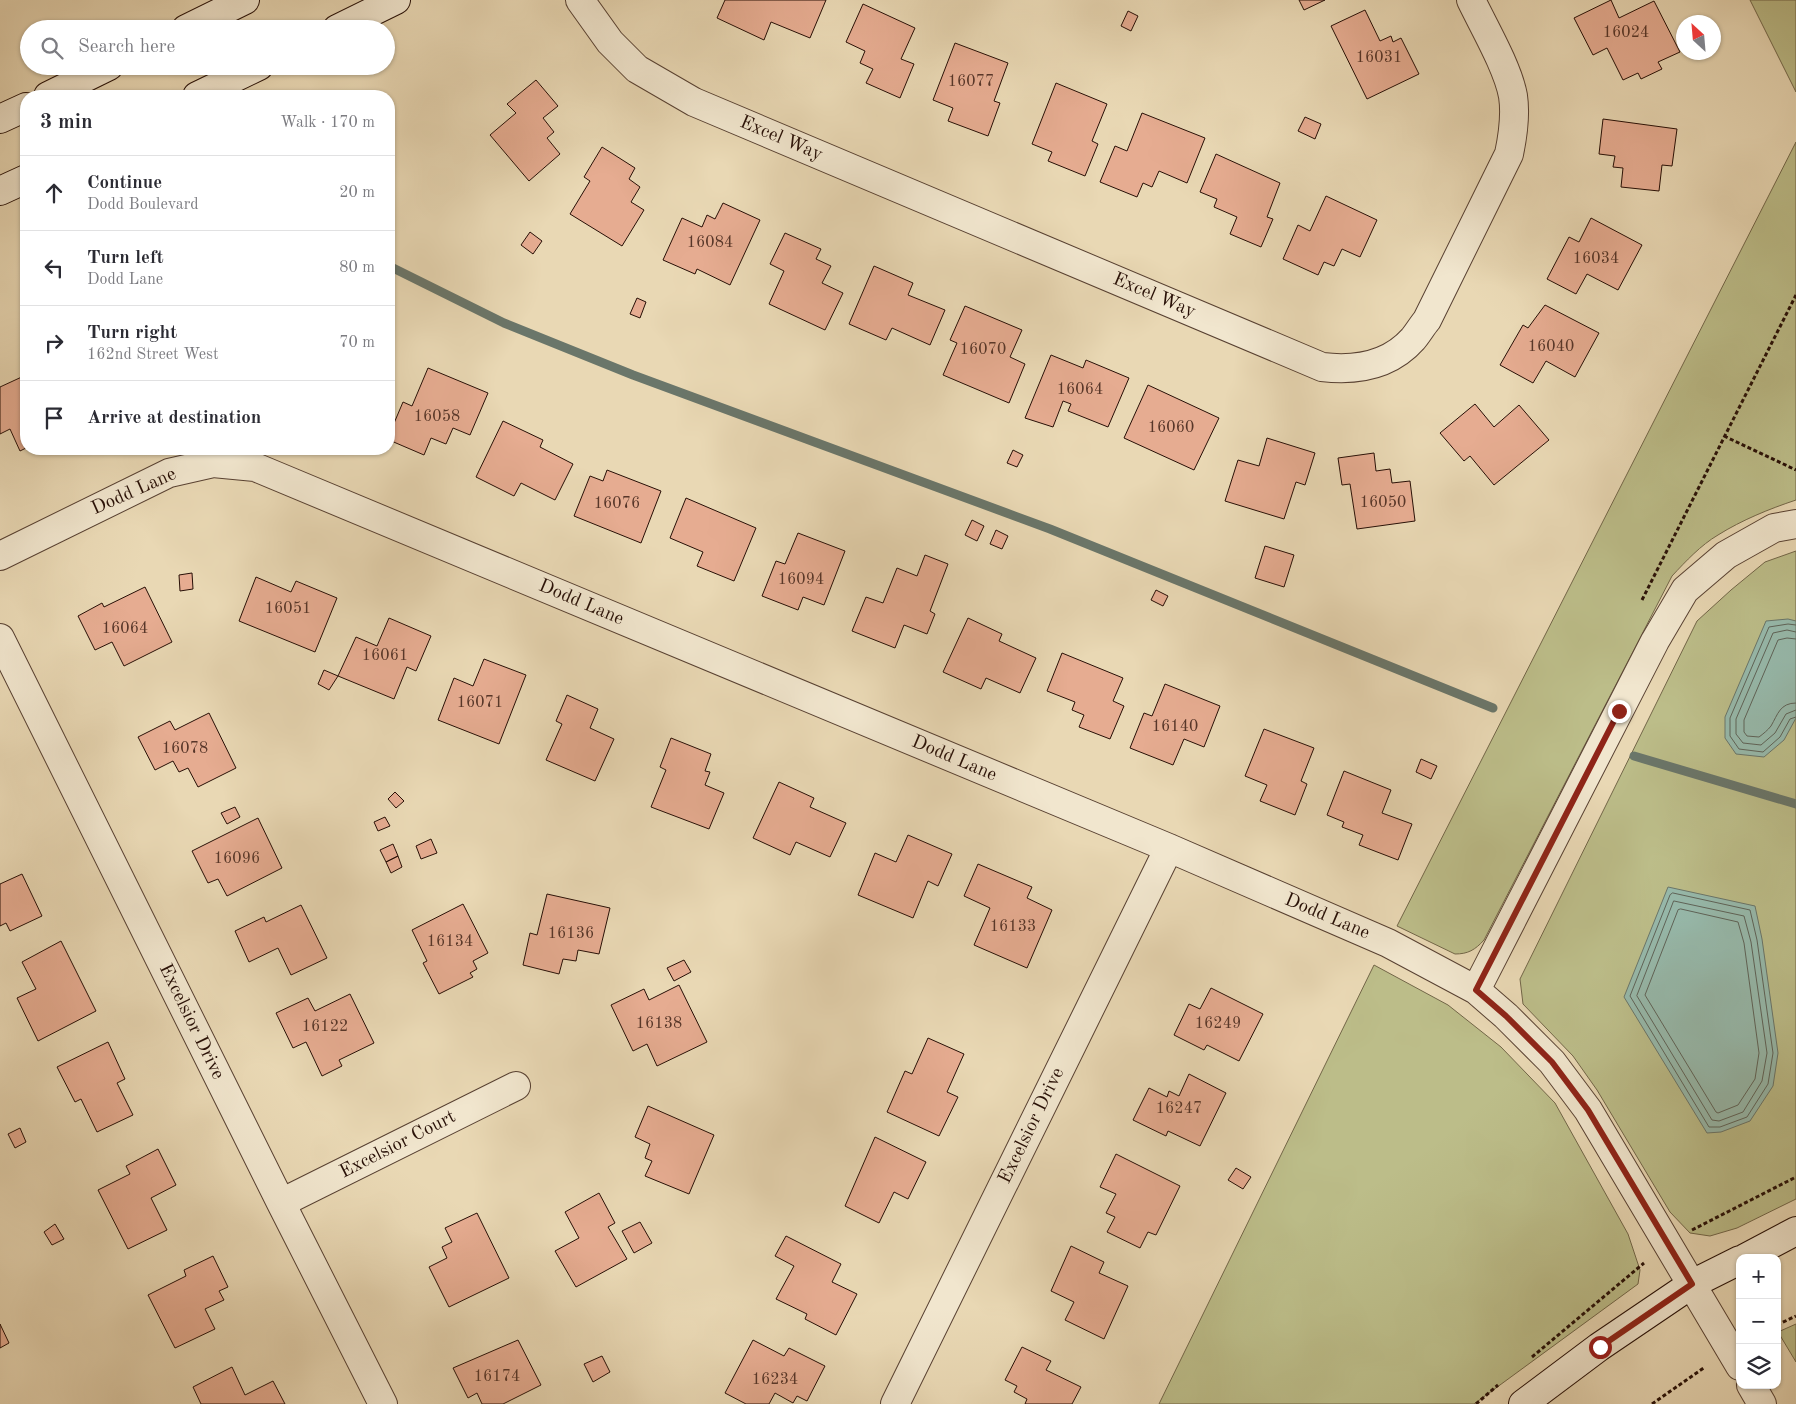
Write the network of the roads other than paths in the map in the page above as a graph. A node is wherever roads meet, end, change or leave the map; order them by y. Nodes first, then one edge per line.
1 (245, 0) edge
2 (396, 0) edge
3 (580, 0) edge
4 (1471, 0) edge
5 (204, 20) edge
6 (355, 20) edge
7 (91, 75) edge
8 (240, 75) edge
9 (60, 90) edge
10 (209, 90) edge
11 (20, 110) edge
12 (0, 120) edge
13 (20, 182) edge
14 (0, 192) edge
15 (1796, 524) edge
16 (0, 556) edge
17 (0, 638) edge
18 (1169, 848) junction
19 (1476, 990) junction
20 (516, 1086) dead end
21 (281, 1204) junction
22 (1796, 1231) edge
23 (1753, 1254) edge
24 (1736, 1262) edge
25 (1692, 1284) junction
26 (1735, 1359) edge
27 (1753, 1389) edge
28 (383, 1404) edge
29 (895, 1404) edge
30 (1523, 1404) edge
31 (1762, 1404) edge

1 - 5 street
2 - 6 street
3 - 4 street, Excel Way
7 - 9 street
8 - 10 street
11 - 12 street
13 - 14 street
15 - 19 street
16 - 18 street, Dodd Lane
17 - 21 street, Excelsior Drive
18 - 19 street, Dodd Lane
18 - 29 street, Excelsior Drive
19 - 25 street, Dodd Lane
20 - 21 street, Excelsior Court
21 - 28 street, Excelsior Drive
22 - 23 street
24 - 25 street
25 - 26 street, Dodd Lane
25 - 30 street
27 - 31 street

